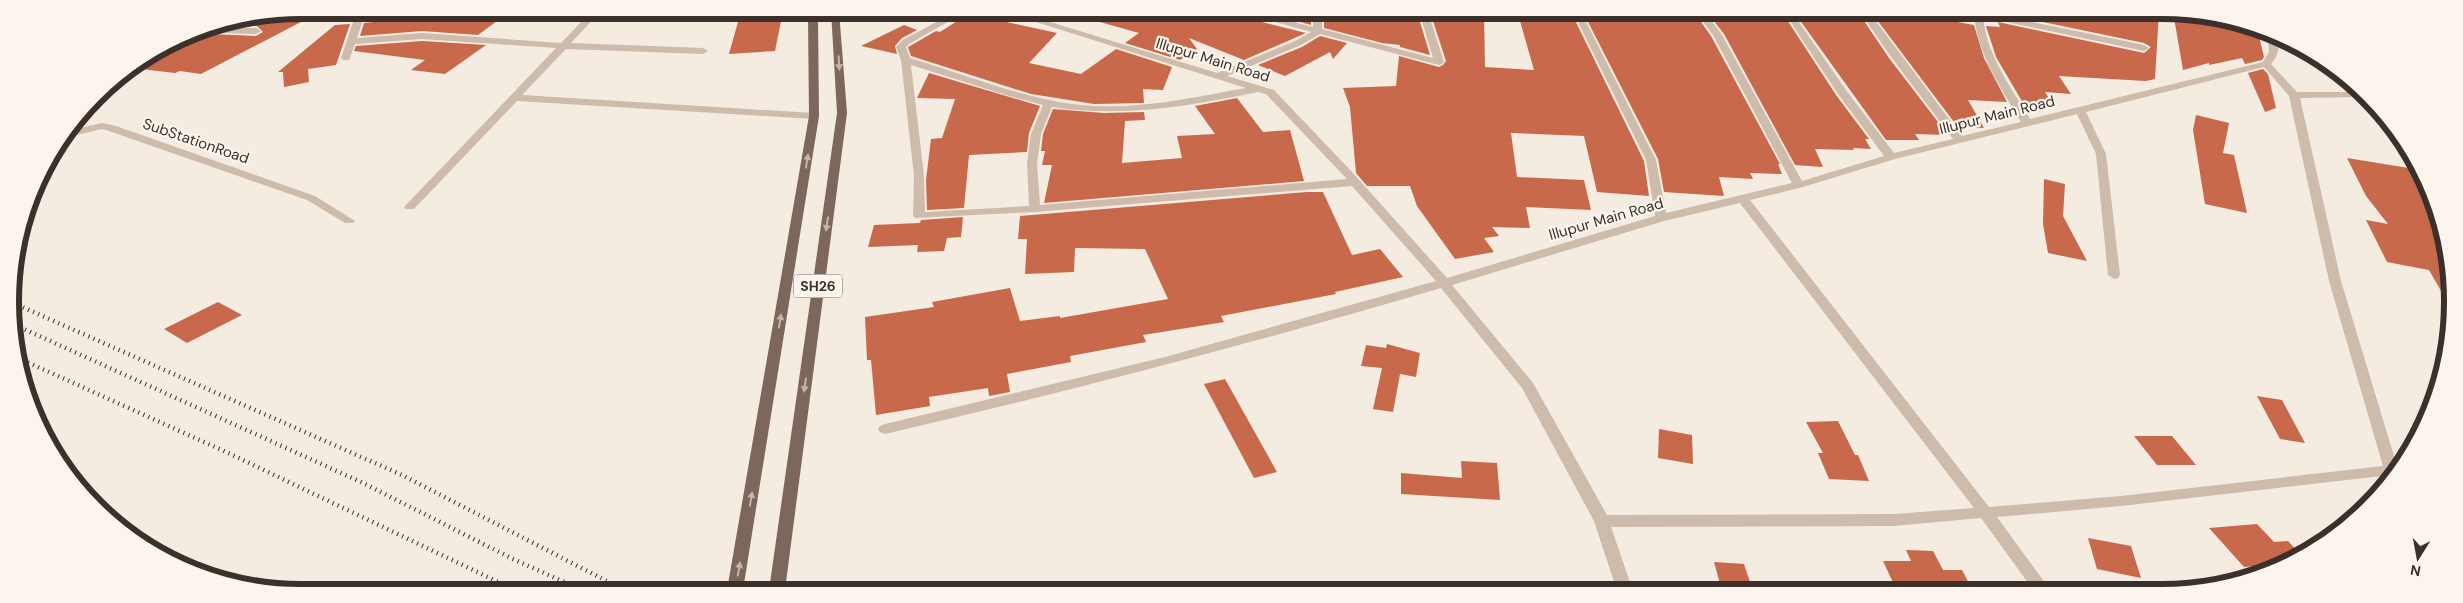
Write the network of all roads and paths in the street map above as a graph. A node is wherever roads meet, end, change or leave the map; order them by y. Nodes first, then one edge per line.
1 (359, 19) edge
2 (590, 19) edge
3 (813, 19) edge
4 (836, 19) edge
5 (948, 19) edge
6 (1031, 19) edge
7 (1269, 19) edge
8 (1318, 19) edge
9 (1425, 19) edge
10 (1580, 19) edge
11 (1705, 19) edge
12 (1793, 19) edge
13 (1869, 19) edge
14 (1976, 19) edge
15 (2004, 19) edge
16 (220, 31) edge
17 (256, 31) dead end
18 (1317, 32) junction
19 (352, 41) junction
20 (2274, 42) edge
21 (564, 46) junction
22 (2144, 48) dead end
23 (703, 51) dead end
24 (346, 58) dead end
25 (906, 60) junction
26 (2266, 64) junction
27 (1218, 76) junction
28 (1259, 88) junction
29 (2353, 94) edge
30 (2294, 95) junction
31 (514, 98) junction
32 (1049, 103) junction
33 (2080, 110) junction
34 (814, 116) junction
35 (2027, 123) junction
36 (74, 133) edge
37 (1960, 141) junction
38 (1891, 157) junction
39 (1355, 182) junction
40 (1798, 186) junction
41 (1742, 198) junction
42 (410, 206) dead end
43 (1035, 209) junction
44 (1661, 218) junction
45 (349, 221) dead end
46 (2114, 275) dead end
47 (1444, 283) junction
48 (885, 429) dead end
49 (2392, 466) edge
50 (2389, 471) edge
51 (1985, 512) junction
52 (1602, 521) junction
53 (736, 584) edge
54 (778, 584) edge
55 (1623, 584) edge
56 (2039, 584) edge

1 - 19 street
2 - 21 street
3 - 34 main road, SH26
4 -> 54 main road, SH26
5 - 25 street
6 - 27 street, Illupur Main Road
7 - 18 street
8 - 18 street
9 - 18 street
10 - 44 street
11 - 40 street
12 - 38 street
13 - 37 street
14 - 35 street
15 - 22 street
16 - 17 street
18 - 27 street
19 - 21 street
19 - 24 street
20 - 26 street
21 - 23 street
21 - 31 street
25 - 32 street
25 - 43 street
26 - 30 street
26 - 33 street, Illupur Main Road
27 - 28 street, Illupur Main Road
28 - 32 street
28 - 39 street, Illupur Main Road
29 - 30 street
30 - 49 street
31 - 34 street
31 - 42 street
32 - 43 street
33 - 35 street, Illupur Main Road
33 - 46 street
53 -> 34 main road, SH26
35 - 37 street, Illupur Main Road
36 - 45 street, SubStationRoad
37 - 38 street, Illupur Main Road
38 - 40 street, Illupur Main Road
39 - 43 street
39 - 47 street, Illupur Main Road
40 - 41 street, Illupur Main Road
41 - 44 street, Illupur Main Road
41 - 51 street
44 - 47 street, Illupur Main Road
47 - 48 street
47 - 52 street
50 - 51 street
51 - 52 street
51 - 56 street
52 - 55 street

